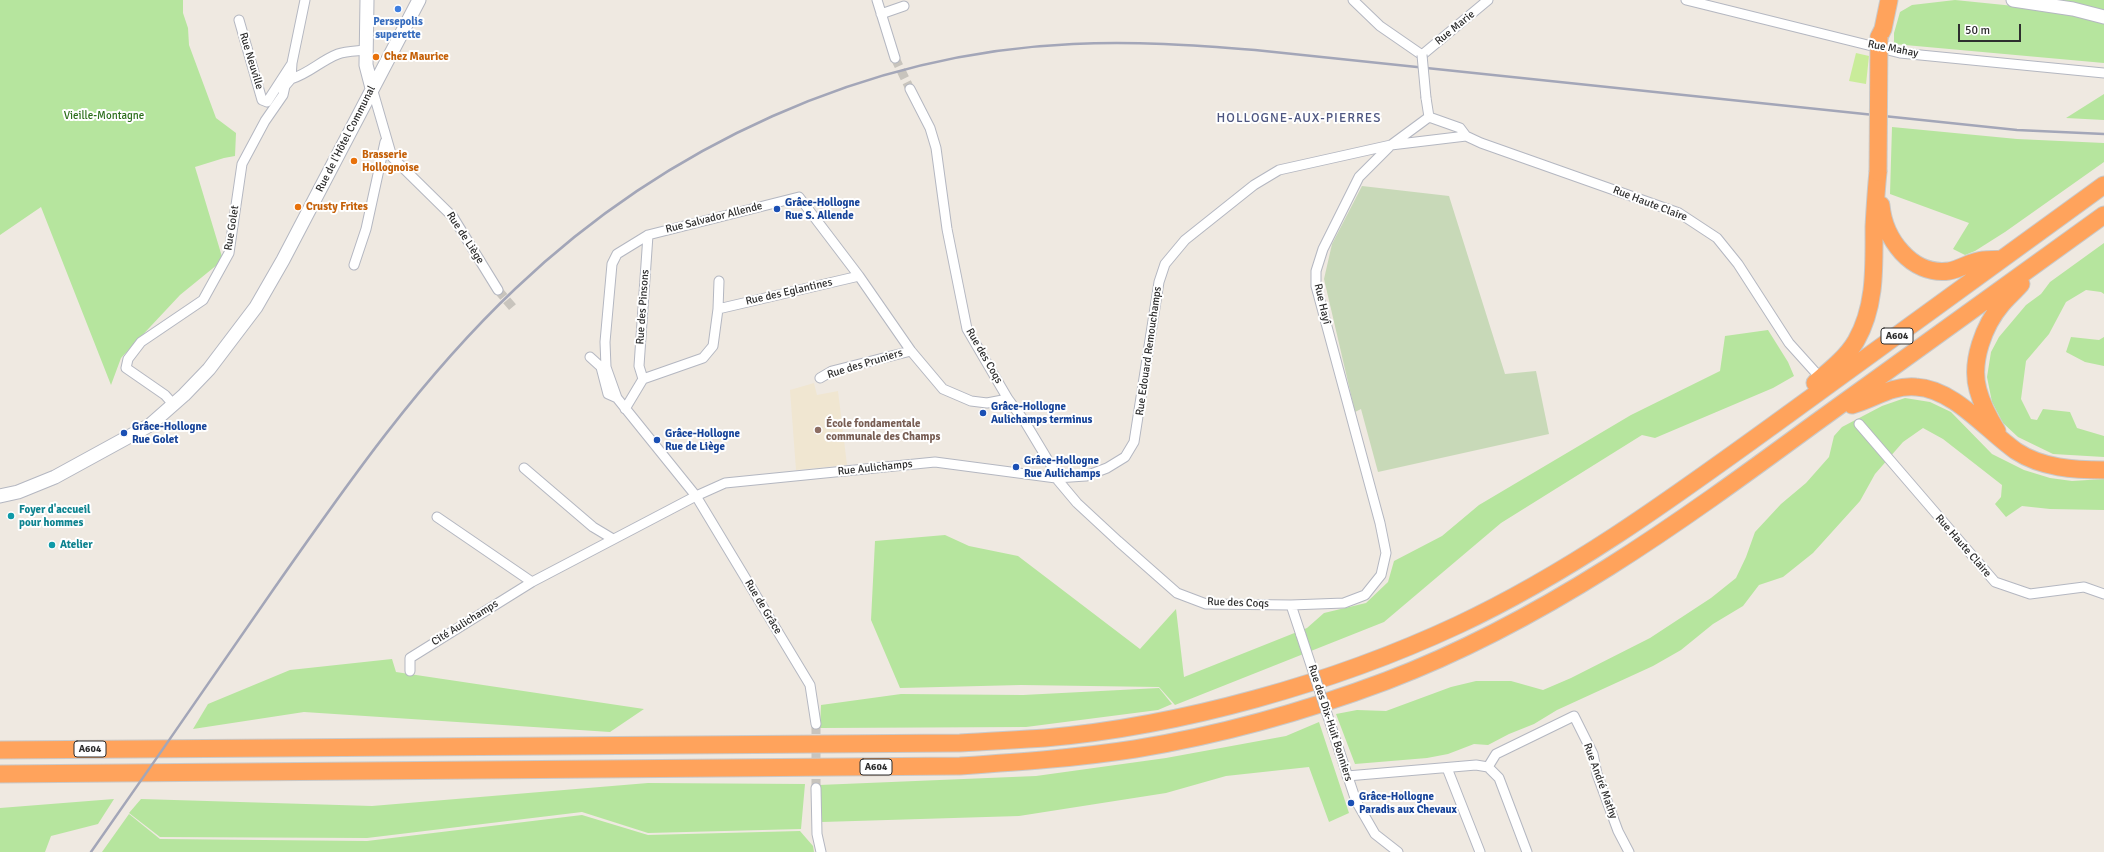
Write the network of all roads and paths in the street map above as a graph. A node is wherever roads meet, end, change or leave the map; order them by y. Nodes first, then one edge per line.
1 (305, 0) edge
2 (367, 0) edge
3 (419, 0) edge
4 (877, 0) edge
5 (1353, 0) edge
6 (1488, 0) edge
7 (1686, 0) edge
8 (1880, 0) edge
9 (1889, 0) edge
10 (2013, 0) edge
11 (904, 6) dead end
12 (881, 14) junction
13 (2104, 17) edge
14 (239, 20) dead end
15 (1880, 32) junction
16 (365, 50) junction
17 (1422, 55) junction
18 (895, 58) tunnel mouth
19 (292, 63) junction
20 (2104, 73) edge
21 (291, 79) junction
22 (372, 88) junction
23 (910, 89) tunnel mouth
24 (1429, 117) junction
25 (1466, 136) junction
26 (385, 138) junction
27 (1391, 145) junction
28 (1878, 174) junction
29 (2104, 185) edge
30 (2104, 215) edge
31 (648, 235) junction
32 (2002, 260) junction
33 (2040, 262) junction
34 (354, 265) dead end
35 (859, 276) junction
36 (719, 281) dead end
37 (498, 290) tunnel mouth
38 (718, 309) junction
39 (910, 351) junction
40 (590, 357) dead end
41 (1816, 374) dead end
42 (820, 378) dead end
43 (643, 379) junction
44 (617, 398) junction
45 (1008, 399) junction
46 (173, 404) junction
47 (1836, 408) junction
48 (625, 409) junction
49 (1791, 412) junction
50 (1859, 424) dead end
51 (2002, 438) junction
52 (524, 468) dead end
53 (2104, 470) edge
54 (1056, 478) junction
55 (0, 496) edge
56 (696, 496) junction
57 (437, 517) dead end
58 (613, 539) junction
59 (532, 582) junction
60 (2104, 594) edge
61 (1291, 605) junction
62 (410, 671) dead end
63 (816, 724) tunnel mouth
64 (0, 750) edge
65 (1488, 767) junction
66 (1446, 768) junction
67 (0, 774) edge
68 (1348, 776) junction
69 (816, 788) tunnel mouth
70 (822, 852) edge
71 (1398, 852) edge
72 (1480, 852) edge
73 (1527, 852) edge
74 (1629, 852) edge

1 - 19 street, Rue Golet
2 - 16 street
3 - 22 street, Rue de l'Hôtel Communal
4 - 12 street
5 - 17 street
6 - 17 street, Rue Marie
7 - 20 street, Rue Mahay
8 - 15 highway
9 - 15 highway
10 - 13 street
11 - 12 street
12 - 18 street
14 - 19 street, Rue Neuville
15 - 28 highway, bridge
16 - 21 street
16 - 22 street
17 - 24 street, bridge
19 - 21 street, Rue Golet
21 - 46 street, Rue Golet
22 - 26 street, Rue de Liège
22 - 46 street, Rue de l'Hôtel Communal
23 - 45 street, Rue des Coqs
24 - 25 street, Rue Haute Claire
24 - 27 street, Rue Hayî
25 - 27 street, Rue Edouard Remouchamps
25 - 41 street, Rue Haute Claire
26 - 34 street
26 - 37 street, Rue de Liège
27 - 54 street, Rue Edouard Remouchamps
27 - 61 street, Rue Hayî
28 - 32 highway
28 - 49 highway
29 - 32 highway, A604
30 - 33 highway, A604
31 - 35 street, Rue Salvador Allende
31 - 43 street, Rue des Pinsons
31 - 44 street, Rue Salvador Allende
32 - 49 highway, A604
33 - 47 highway, A604
33 - 51 highway
35 - 38 street, Rue des Eglantines
35 - 39 street, Rue Salvador Allende
36 - 38 street
38 - 43 street
39 - 42 street, Rue des Pruniers
39 - 45 street, Rue Salvador Allende
40 - 44 street
43 - 48 street
44 - 48 street
45 - 54 street, Rue des Coqs
46 - 55 street, Rue de l'Hôtel Communal
47 - 51 highway
47 - 67 highway, A604
48 - 56 street
49 - 64 highway, A604
50 - 60 street, Rue Haute Claire
51 - 53 highway
52 - 58 street
54 - 56 street, Rue Aulichamps
54 - 61 street, Rue des Coqs
56 - 58 street, Cité Aulichamps
56 - 63 street, Rue de Grâce
57 - 59 street
58 - 59 street, Cité Aulichamps
59 - 62 street, Cité Aulichamps
61 - 68 street, Rue des Dix-Huit Bonniers, bridge
65 - 66 street
65 - 73 street
65 - 74 street, Rue André Mathy
66 - 68 street
66 - 72 street
68 - 71 street, Rue des Dix-Huit Bonniers
69 - 70 street

